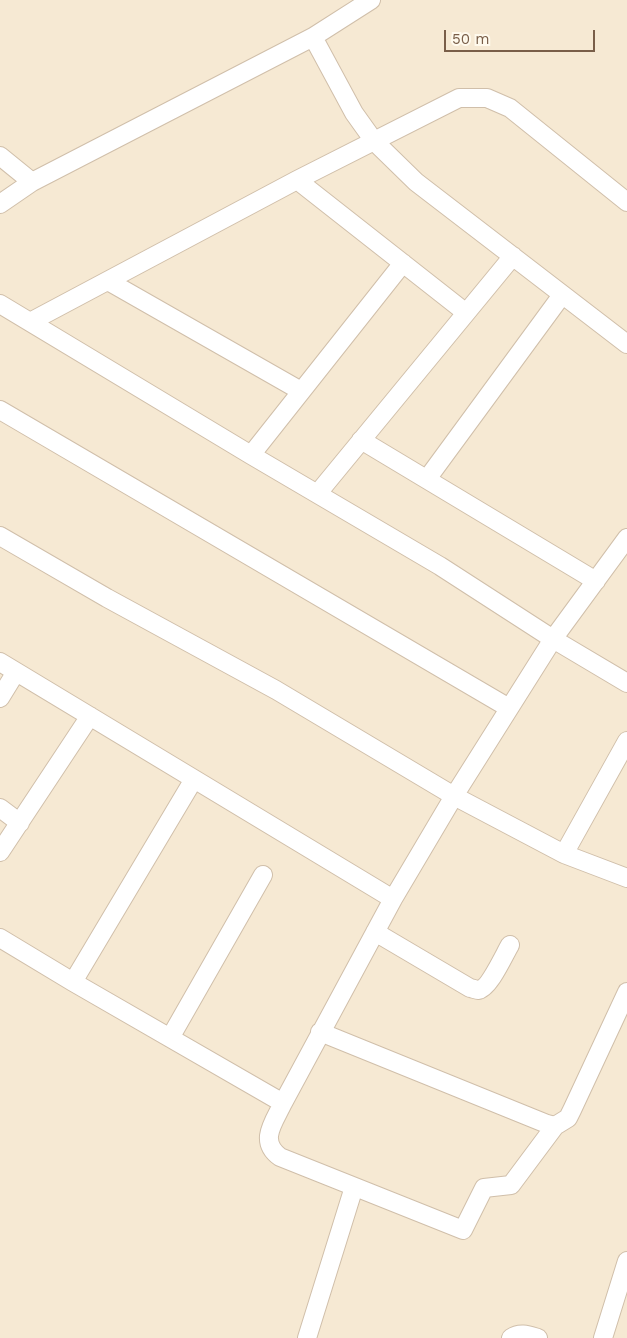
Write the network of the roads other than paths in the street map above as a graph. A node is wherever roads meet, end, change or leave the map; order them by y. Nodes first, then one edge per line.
1 (371, 0) edge
2 (313, 37) junction
3 (374, 141) junction
4 (0, 156) edge
5 (297, 180) junction
6 (32, 182) junction
7 (627, 202) edge
8 (0, 204) edge
9 (513, 256) junction
10 (403, 264) junction
11 (108, 281) junction
12 (562, 295) junction
13 (0, 304) edge
14 (465, 312) junction
15 (30, 322) junction
16 (627, 344) edge
17 (300, 391) junction
18 (0, 410) edge
19 (361, 440) junction
20 (251, 455) junction
21 (427, 479) junction
22 (318, 493) junction
23 (0, 536) edge
24 (627, 538) edge
25 (596, 581) junction
26 (553, 639) junction
27 (0, 662) edge
28 (16, 672) junction
29 (627, 683) edge
30 (0, 698) edge
31 (509, 708) junction
32 (90, 716) junction
33 (627, 741) edge
34 (194, 779) junction
35 (454, 796) junction
36 (0, 808) edge
37 (20, 823) junction
38 (0, 852) edge
39 (564, 854) junction
40 (263, 875) dead end
41 (627, 878) edge
42 (393, 899) junction
43 (375, 932) junction
44 (0, 938) edge
45 (510, 945) dead end
46 (73, 982) junction
47 (627, 992) edge
48 (320, 1032) junction
49 (170, 1038) junction
50 (283, 1103) junction
51 (555, 1126) junction
52 (354, 1188) junction
53 (627, 1263) edge
54 (307, 1338) edge
55 (511, 1338) edge
56 (538, 1338) edge
57 (604, 1338) edge

1 - 2 street
2 - 3 street
2 - 6 street
3 - 5 street
3 - 7 street
3 - 9 street
4 - 6 street
5 - 10 street
5 - 11 street
6 - 8 street
9 - 12 street
9 - 14 street
10 - 14 street
10 - 17 street
11 - 15 street
11 - 17 street
12 - 16 street
12 - 21 street
13 - 15 street
14 - 19 street
15 - 20 street
17 - 20 street
18 - 31 street
19 - 21 street
19 - 22 street
20 - 22 street
21 - 25 street
22 - 26 street
23 - 35 street
24 - 25 street
25 - 26 street
26 - 29 street
26 - 31 street
27 - 28 street
28 - 30 street
28 - 32 street
31 - 35 street
32 - 34 street
32 - 37 street
33 - 39 street
34 - 42 street
34 - 46 street
35 - 39 street
35 - 42 street
36 - 37 street
37 - 38 street
39 - 41 street
40 - 49 street
42 - 43 street
43 - 45 street
43 - 48 street
44 - 46 street
46 - 49 street
47 - 51 street
48 - 50 street
48 - 51 street
49 - 50 street
50 - 52 street
51 - 52 street
52 - 54 street
53 - 57 street
55 - 56 street

